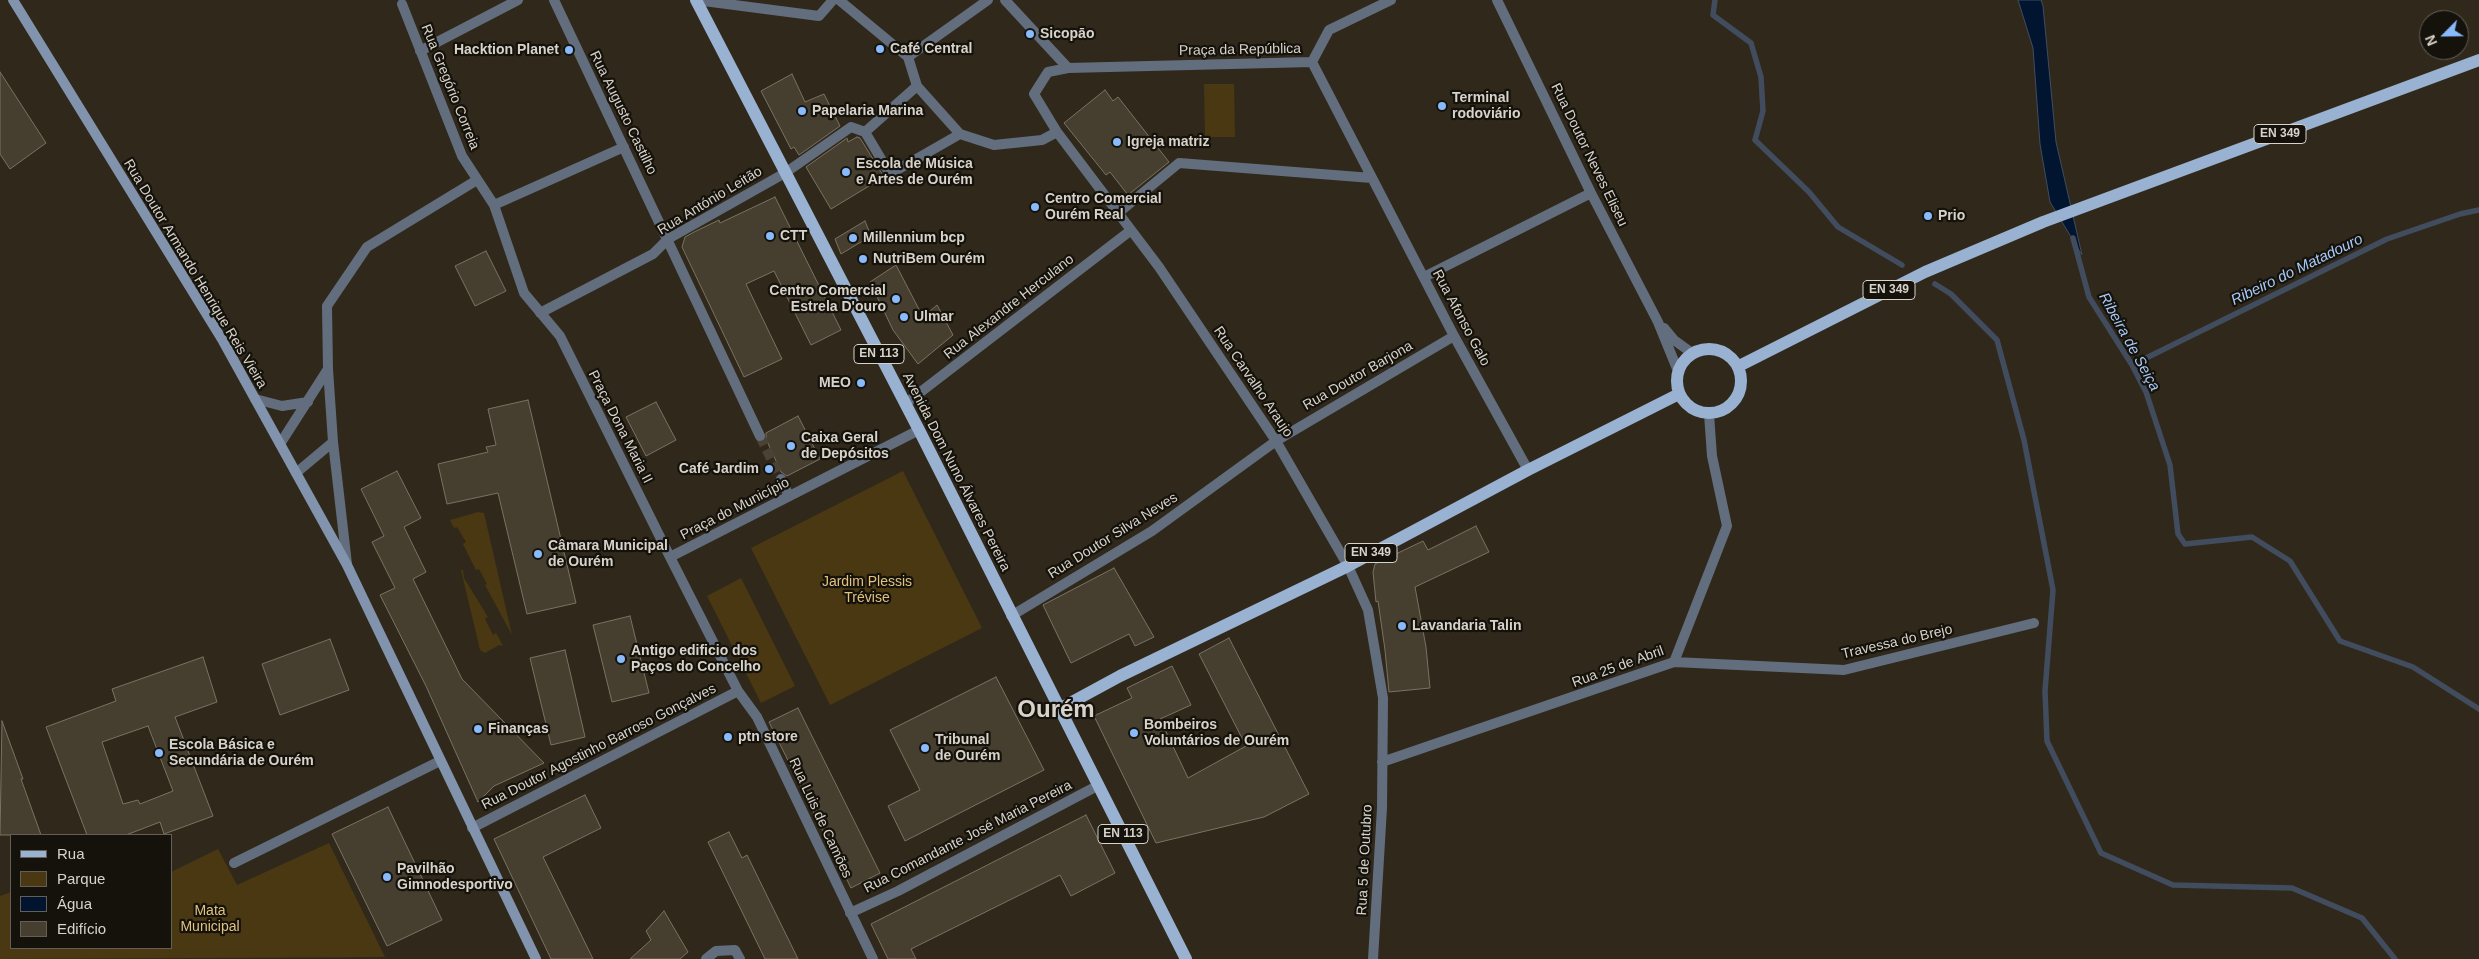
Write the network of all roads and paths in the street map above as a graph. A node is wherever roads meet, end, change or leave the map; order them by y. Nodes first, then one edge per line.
1 (13, 0) edge
2 (518, 0) edge
3 (554, 0) edge
4 (696, 0) edge
5 (833, 0) edge
6 (839, 0) edge
7 (988, 0) edge
8 (1005, 0) edge
9 (1391, 0) edge
10 (1497, 0) edge
11 (401, 1) edge
12 (420, 51) junction
13 (908, 57) junction
14 (2479, 60) edge
15 (1312, 62) junction
16 (1068, 68) junction
17 (917, 86) junction
18 (866, 132) junction
19 (1057, 132) junction
20 (960, 134) junction
21 (624, 147) junction
22 (785, 173) junction
23 (1372, 178) junction
24 (477, 180) junction
25 (1591, 193) junction
26 (494, 205) junction
27 (1117, 214) junction
28 (1130, 231) junction
29 (668, 239) junction
30 (1424, 277) junction
31 (540, 313) junction
32 (1658, 322) junction
33 (1454, 336) junction
34 (1692, 353) junction
35 (1739, 366) junction
36 (328, 369) junction
37 (1678, 371) junction
38 (1679, 394) junction
39 (255, 399) junction
40 (308, 402) junction
41 (905, 404) junction
42 (1709, 414) junction
43 (919, 430) junction
44 (760, 436) tunnel mouth
45 (1276, 441) junction
46 (333, 442) junction
47 (280, 444) junction
48 (1528, 470) junction
49 (296, 473) junction
50 (781, 479) tunnel mouth
51 (788, 496) junction
52 (670, 557) junction
53 (347, 565) junction
54 (1348, 566) junction
55 (1011, 616) junction
56 (2034, 623) dead end
57 (1674, 662) junction
58 (738, 691) junction
59 (1061, 708) junction
60 (440, 761) junction
61 (1382, 762) junction
62 (1099, 785) junction
63 (472, 828) junction
64 (234, 863) dead end
65 (850, 913) junction
66 (717, 955) edge
67 (536, 959) edge
68 (706, 959) edge
69 (740, 959) edge
70 (873, 959) edge
71 (1186, 959) edge
72 (1373, 959) edge

1 - 39 street, Rua Doutor Armando Henrique Reis Vieira
2 - 12 street
3 - 21 street, Rua Augusto Castilho
4 - 5 street
4 - 22 main road, Avenida Dom Nuno Álvares Pereira / EN 113
6 - 13 street
7 - 13 street
8 - 16 street
9 - 15 street
10 - 25 street, Rua Doutor Neves Eliseu
11 - 12 street, Rua Gregório Correia
12 - 24 street, Rua Gregório Correia
13 - 17 street
14 - 35 main road, EN 349
15 - 16 street, Praça da República
15 - 23 street, Praça da República
16 - 19 street, Rua Carvalho Araujo
17 - 18 street
17 - 20 street
18 - 20 street
18 - 22 street, Rua António Leitão
19 - 20 street
19 - 27 street, Rua Carvalho Araujo
21 - 26 street
21 - 29 street, Rua Augusto Castilho
22 - 29 street, Rua António Leitão
22 - 41 main road, Avenida Dom Nuno Álvares Pereira / EN 113
23 - 27 street
23 - 30 street, Rua Afonso Galo
24 - 26 street, Rua Gregório Correia
24 - 36 street
25 - 30 street
25 - 32 street, Rua Doutor Neves Eliseu
26 - 31 street, Rua Gregório Correia
27 - 28 street, Rua Carvalho Araujo
28 - 41 street, Rua Alexandre Herculano
28 - 45 street, Rua Carvalho Araujo
29 - 31 street, Rua António Leitão
29 - 44 street, Rua Augusto Castilho
30 - 33 street, Rua Afonso Galo
31 - 52 street, Praça Dona Maria II
32 - 34 street, Rua Doutor Neves Eliseu
32 - 37 street, Rua Doutor Neves Eliseu
33 - 45 street, Rua Doutor Barjona
33 - 48 street, Rua Afonso Galo
34 - 35 main road
34 - 37 main road
35 - 42 main road
36 - 40 street
36 - 46 street
37 - 38 main road
38 - 42 main road
38 - 48 main road, EN 349
39 - 40 street
39 - 47 street, Rua Doutor Armando Henrique Reis Vieira
40 - 47 street
41 - 43 main road, Avenida Dom Nuno Álvares Pereira / EN 113
42 - 57 street, Rua 25 de Abril
43 - 51 street, Praça do Município
43 - 55 main road, Avenida Dom Nuno Álvares Pereira / EN 113
45 - 54 street, Rua Carvalho Araujo
45 - 55 street, Rua Doutor Silva Neves
46 - 49 street
46 - 53 street
47 - 49 street, Rua Doutor Armando Henrique Reis Vieira
48 - 54 main road, EN 349
49 - 53 street, Rua Doutor Armando Henrique Reis Vieira
50 - 51 street
51 - 52 street, Praça do Município
52 - 58 street, Praça do Município
53 - 60 street, Rua Doutor Armando Henrique Reis Vieira
54 - 59 main road, EN 349
54 - 61 street, Rua Carvalho Araujo
55 - 59 main road, Avenida Dom Nuno Álvares Pereira / EN 113
56 - 57 street, Travessa do Brejo
57 - 61 street, Rua 25 de Abril
58 - 63 street, Rua Doutor Agostinho Barroso Gonçalves
58 - 65 street, Rua Luis de Camões
59 - 62 main road, Avenida Dom Nuno Álvares Pereira / EN 113
60 - 63 street, Rua Doutor Armando Henrique Reis Vieira
60 - 64 street
61 - 72 street, Rua 5 de Outubro
62 - 65 street, Rua Comandante José Maria Pereira
62 - 71 main road, Avenida Dom Nuno Álvares Pereira / EN 113
63 - 67 street, Rua Doutor Armando Henrique Reis Vieira
65 - 70 street, Rua Luis de Camões
66 - 68 street
66 - 69 street

